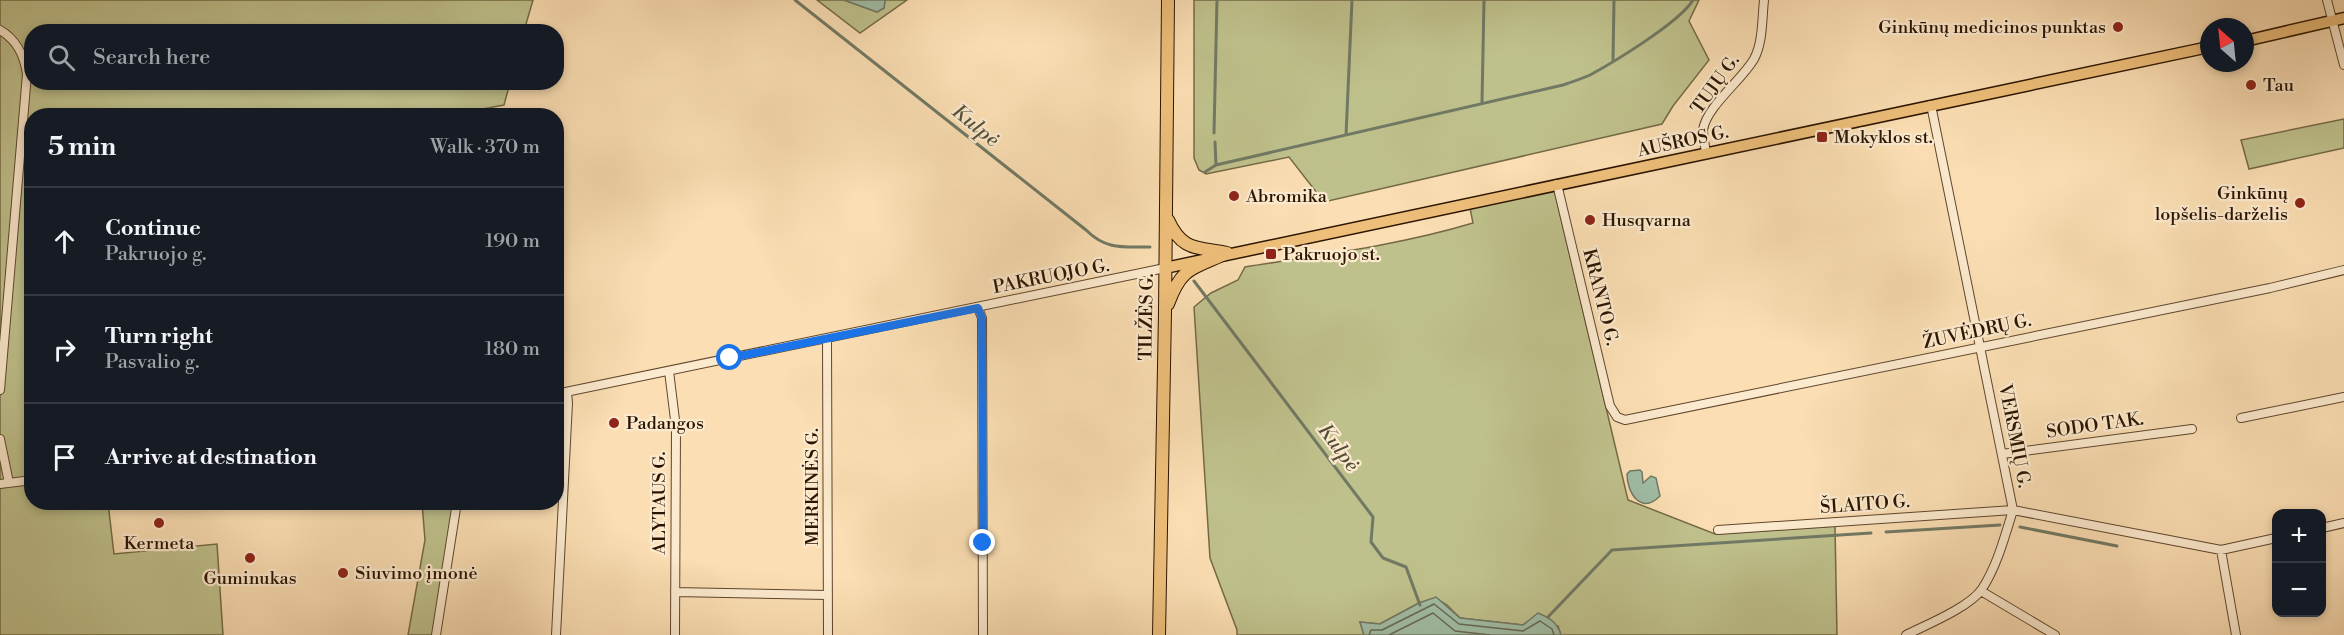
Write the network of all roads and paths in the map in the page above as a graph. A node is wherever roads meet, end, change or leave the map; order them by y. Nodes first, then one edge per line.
1 (1168, 0) edge
2 (1764, 0) edge
3 (2327, 0) edge
4 (2344, 18) edge
5 (2333, 22) junction
6 (0, 30) edge
7 (2254, 39) edge
8 (2200, 49) edge
9 (24, 61) edge
10 (2344, 65) edge
11 (26, 90) edge
12 (1931, 105) junction
13 (24, 108) edge
14 (24, 109) edge
15 (1706, 153) junction
16 (1557, 184) junction
17 (1166, 215) junction
18 (1227, 253) junction
19 (1165, 268) junction
20 (2344, 270) edge
21 (978, 308) junction
22 (1165, 312) junction
23 (827, 338) junction
24 (1980, 347) junction
25 (669, 371) junction
26 (0, 390) edge
27 (567, 392) junction
28 (564, 393) edge
29 (2344, 397) edge
30 (1617, 417) joint
31 (2241, 418) dead end
32 (2192, 429) dead end
33 (0, 439) edge
34 (2002, 454) junction
35 (564, 480) edge
36 (24, 481) edge
37 (4, 484) edge
38 (456, 510) edge
39 (562, 510) edge
40 (2013, 510) junction
41 (2344, 523) edge
42 (2326, 527) edge
43 (1718, 530) dead end
44 (2272, 539) edge
45 (2221, 550) junction
46 (1982, 591) junction
47 (675, 592) junction
48 (828, 595) junction
49 (436, 635) edge
50 (556, 635) edge
51 (675, 635) edge
52 (828, 635) edge
53 (983, 635) edge
54 (1159, 635) edge
55 (1906, 635) edge
56 (2055, 635) edge
57 (2236, 635) edge

1 - 17 highway, TILŽĖS G.
2 - 15 street, TUJŲ G.
3 - 5 street
4 - 5 main road
5 - 7 main road
5 - 10 street
6 - 9 street
8 - 12 main road, AUŠROS G.
11 - 13 street
12 - 15 main road, AUŠROS G.
12 - 24 street, VERSMIŲ G.
14 - 26 street
15 - 16 main road, AUŠROS G.
16 - 18 main road, AUŠROS G.
16 - 30 street, KRANTO G.
17 - 18 highway
17 - 19 highway, TILŽĖS G.
18 - 19 main road, AUŠROS G.
18 - 22 highway
19 - 21 street, PAKRUOJO G.
19 - 22 highway, TILŽĖS G.
20 - 24 street, ŽUVĖDRŲ G.
21 - 23 street, PAKRUOJO G.
21 - 53 street
22 - 54 highway, TILŽĖS G.
23 - 25 street, PAKRUOJO G.
23 - 48 street, MERKINĖS G.
24 - 30 street, ŽUVĖDRŲ G.
24 - 34 street, VERSMIŲ G.
25 - 27 street, PAKRUOJO G.
25 - 47 street, ALYTAUS G.
27 - 28 street, PAKRUOJO G.
27 - 35 street
29 - 31 street
32 - 34 street, SODO TAK.
33 - 37 street
34 - 40 street, VERSMIŲ G.
36 - 37 street
38 - 49 street
39 - 50 street
40 - 43 street, ŠLAITO G.
40 - 45 street, VERSMIŲ G.
40 - 46 street
41 - 42 street
44 - 45 street, VERSMIŲ G.
45 - 57 street
46 - 55 street
46 - 56 street
47 - 48 street
47 - 51 street, ALYTAUS G.
48 - 52 street, MERKINĖS G.

